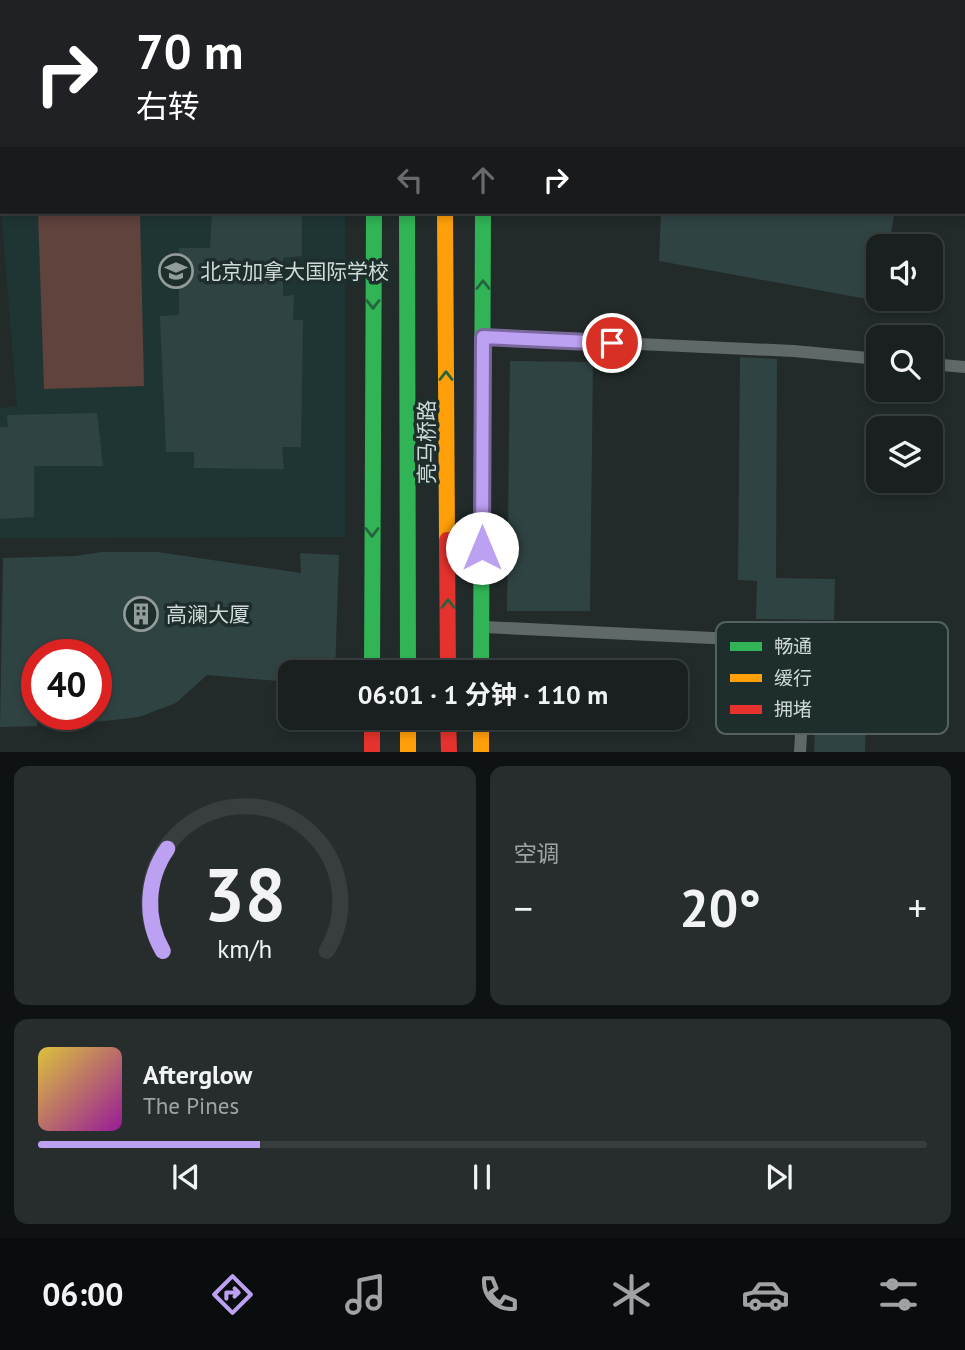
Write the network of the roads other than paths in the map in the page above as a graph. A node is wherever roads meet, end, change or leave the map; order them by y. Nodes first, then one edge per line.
1 (374, 214) edge
2 (407, 214) edge
3 (446, 214) edge
4 (483, 214) edge
5 (483, 337) junction
6 (866, 358) edge
7 (943, 365) edge
8 (965, 367) edge
9 (481, 627) junction
10 (716, 638) edge
11 (372, 660) edge
12 (408, 660) edge
13 (448, 660) edge
14 (481, 660) edge
15 (372, 730) edge
16 (408, 730) edge
17 (448, 730) edge
18 (481, 730) edge
19 (372, 751) edge
20 (408, 751) edge
21 (449, 751) edge
22 (481, 751) edge

1 -> 11 street
2 - 12 street, 亮马桥路
13 -> 3 street, 亮马桥路
5 -> 4 street
5 - 6 lane
5 - 9 street
7 - 8 lane
9 - 10 lane
9 - 14 street
15 - 19 street
16 - 20 street
17 - 21 street
18 - 22 street

